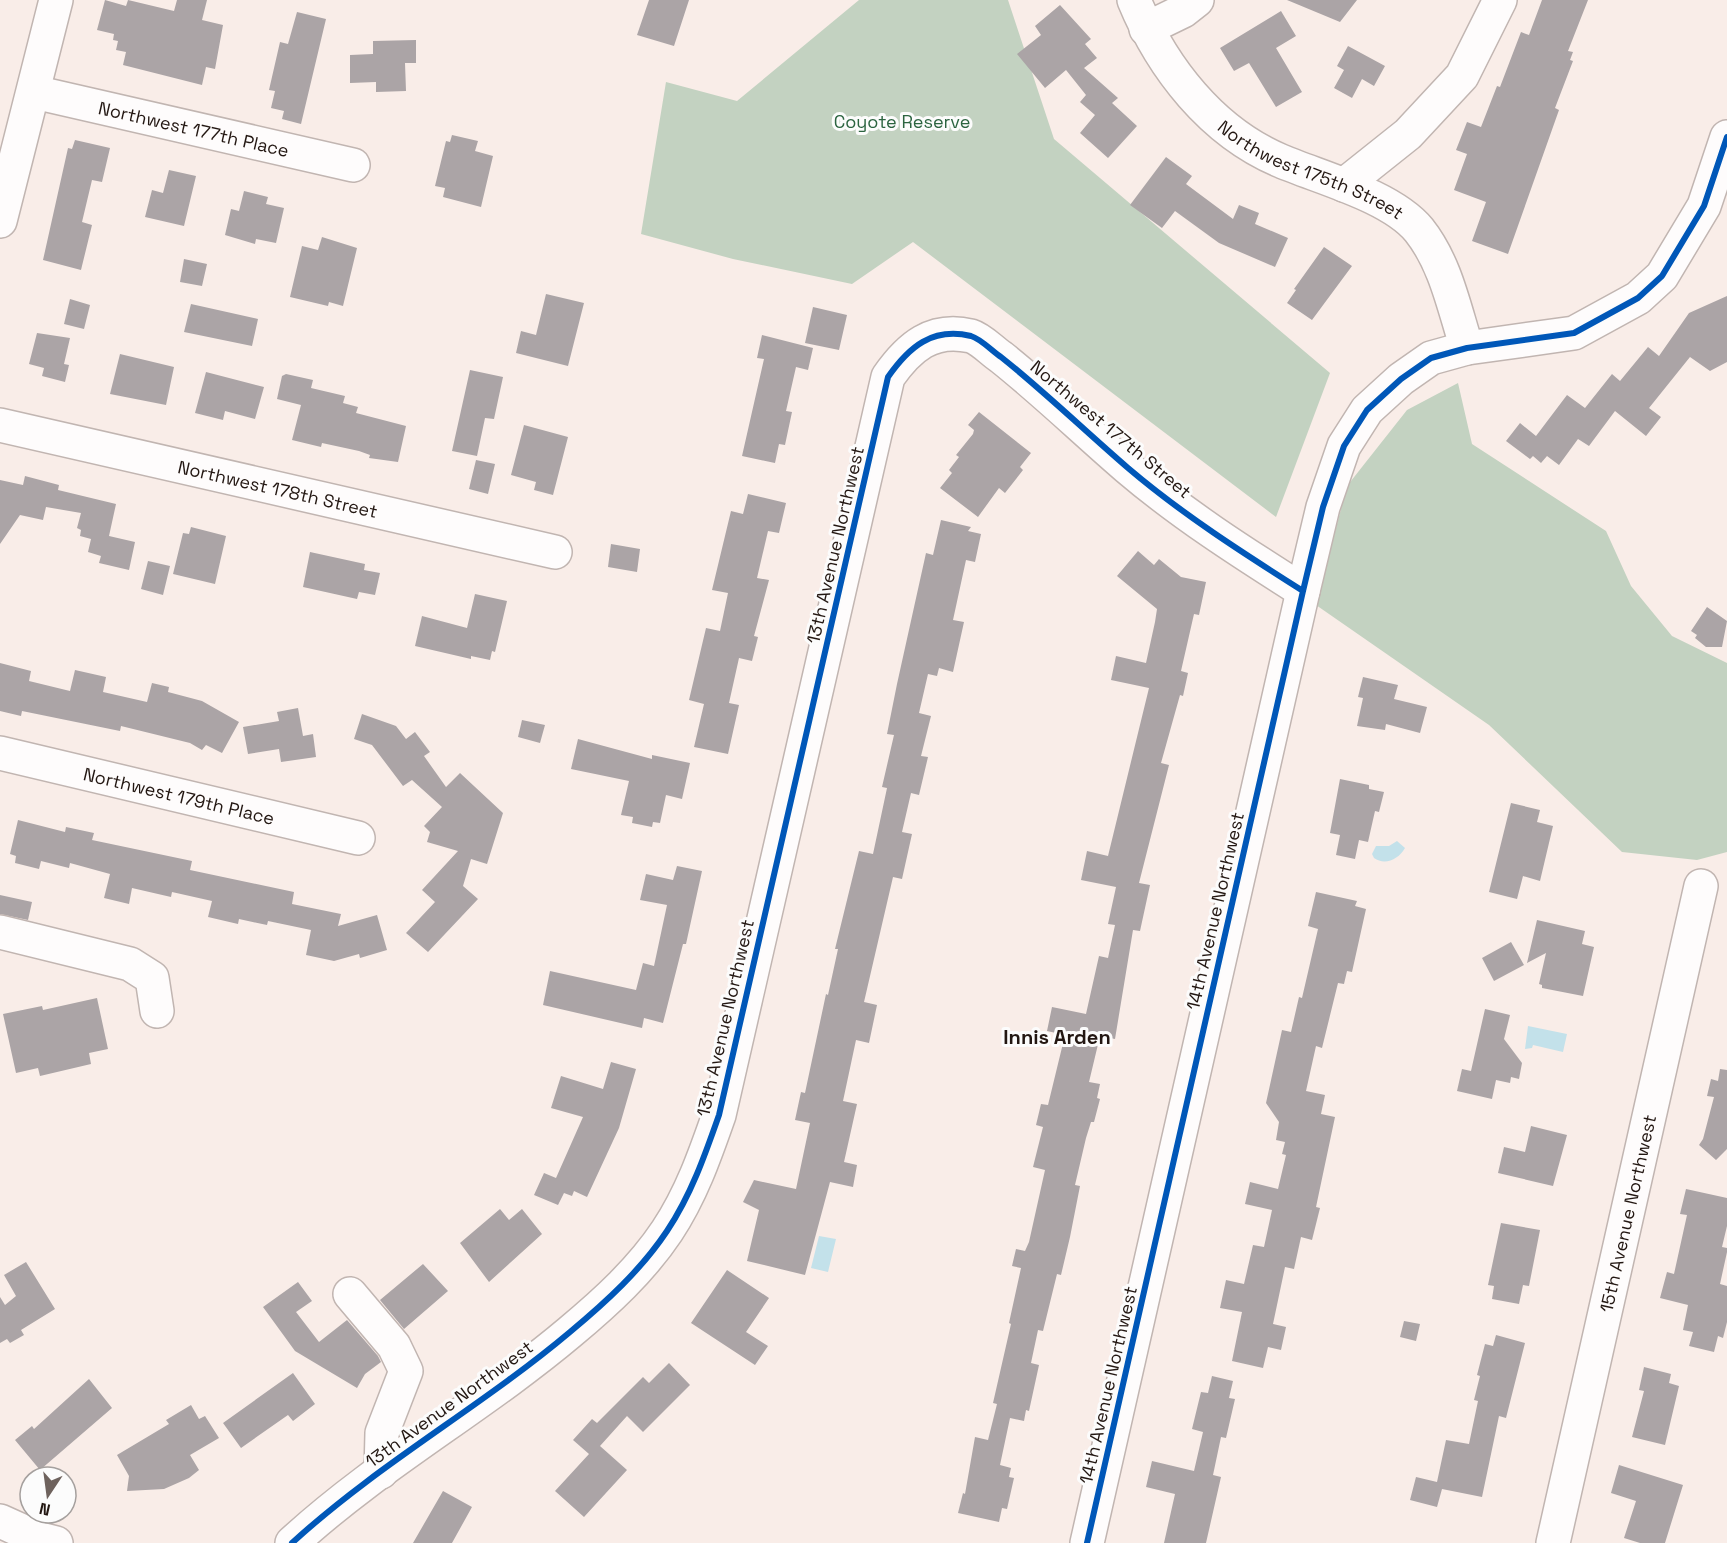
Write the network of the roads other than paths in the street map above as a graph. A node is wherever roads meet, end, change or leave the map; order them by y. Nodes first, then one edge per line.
1 (56, 0) edge
2 (1197, 0) edge
3 (1500, 0) edge
4 (1140, 14) edge
5 (34, 92) junction
6 (1727, 137) edge
7 (353, 165) dead end
8 (1344, 185) junction
9 (2, 207) edge
10 (923, 340) joint
11 (1467, 348) junction
12 (0, 425) edge
13 (555, 552) dead end
14 (1303, 591) junction
15 (0, 753) edge
16 (358, 838) dead end
17 (1701, 886) dead end
18 (0, 932) edge
19 (157, 1011) dead end
20 (350, 1294) dead end
21 (381, 1472) junction
22 (9, 1530) edge
23 (56, 1543) edge
24 (292, 1543) edge
25 (1087, 1543) edge
26 (1553, 1543) edge

1 - 5 street
2 - 4 street
3 - 8 street
4 - 8 street, Northwest 175th Street
5 - 7 street, Northwest 177th Place
5 - 9 street
6 - 11 street
8 - 11 street, Northwest 175th Street
10 - 14 street, Northwest 177th Street
10 - 21 street, 13th Avenue Northwest
11 - 14 street, 14th Avenue Northwest
12 - 13 street, Northwest 178th Street
14 - 25 street, 14th Avenue Northwest
15 - 16 street, Northwest 179th Place
17 - 26 street, 15th Avenue Northwest
18 - 19 street
20 - 21 street
21 - 24 street, 13th Avenue Northwest
22 - 23 street

